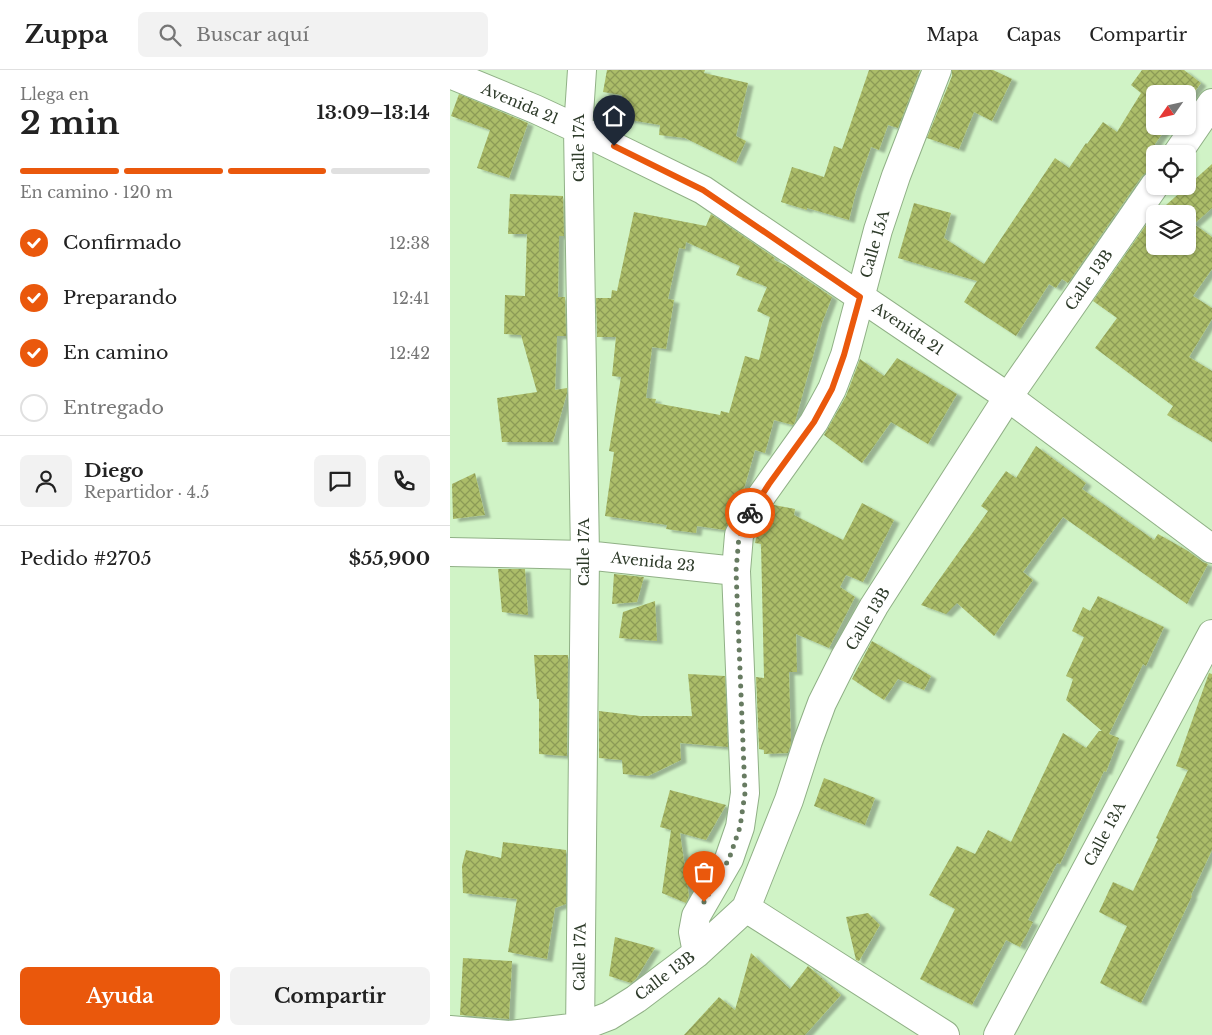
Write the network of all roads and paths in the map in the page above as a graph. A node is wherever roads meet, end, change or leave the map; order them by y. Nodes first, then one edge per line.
1 (582, 70) edge
2 (937, 70) edge
3 (450, 74) edge
4 (1212, 103) edge
5 (578, 128) junction
6 (1183, 145) edge
7 (1148, 195) edge
8 (860, 297) junction
9 (1008, 397) junction
10 (1212, 549) edge
11 (450, 552) edge
12 (585, 555) junction
13 (736, 571) junction
14 (1212, 634) edge
15 (746, 908) junction
16 (697, 953) junction
17 (450, 1030) edge
18 (580, 1031) edge
19 (510, 1035) edge
20 (945, 1035) edge
21 (998, 1035) edge

1 - 5 street, Calle 17A
2 - 8 street, Calle 15A
3 - 5 street, Avenida 21
4 - 6 street
5 - 8 street, Avenida 21
5 - 12 street, Calle 17A
7 - 9 street, Calle 13B
8 - 9 street, Avenida 21
8 - 13 street, Calle 15A
9 - 10 street, Avenida 21
9 - 15 street, Calle 13B
11 - 12 street, Avenida 23
12 - 13 street, Avenida 23
12 - 18 street, Calle 17A
13 - 16 street, Calle 15A
14 - 21 street, Calle 13A
15 - 16 street, Calle 13B
15 - 20 street
16 - 18 street, Calle 13B
17 - 19 street, Calle 13B
18 - 19 street, Calle 13B

